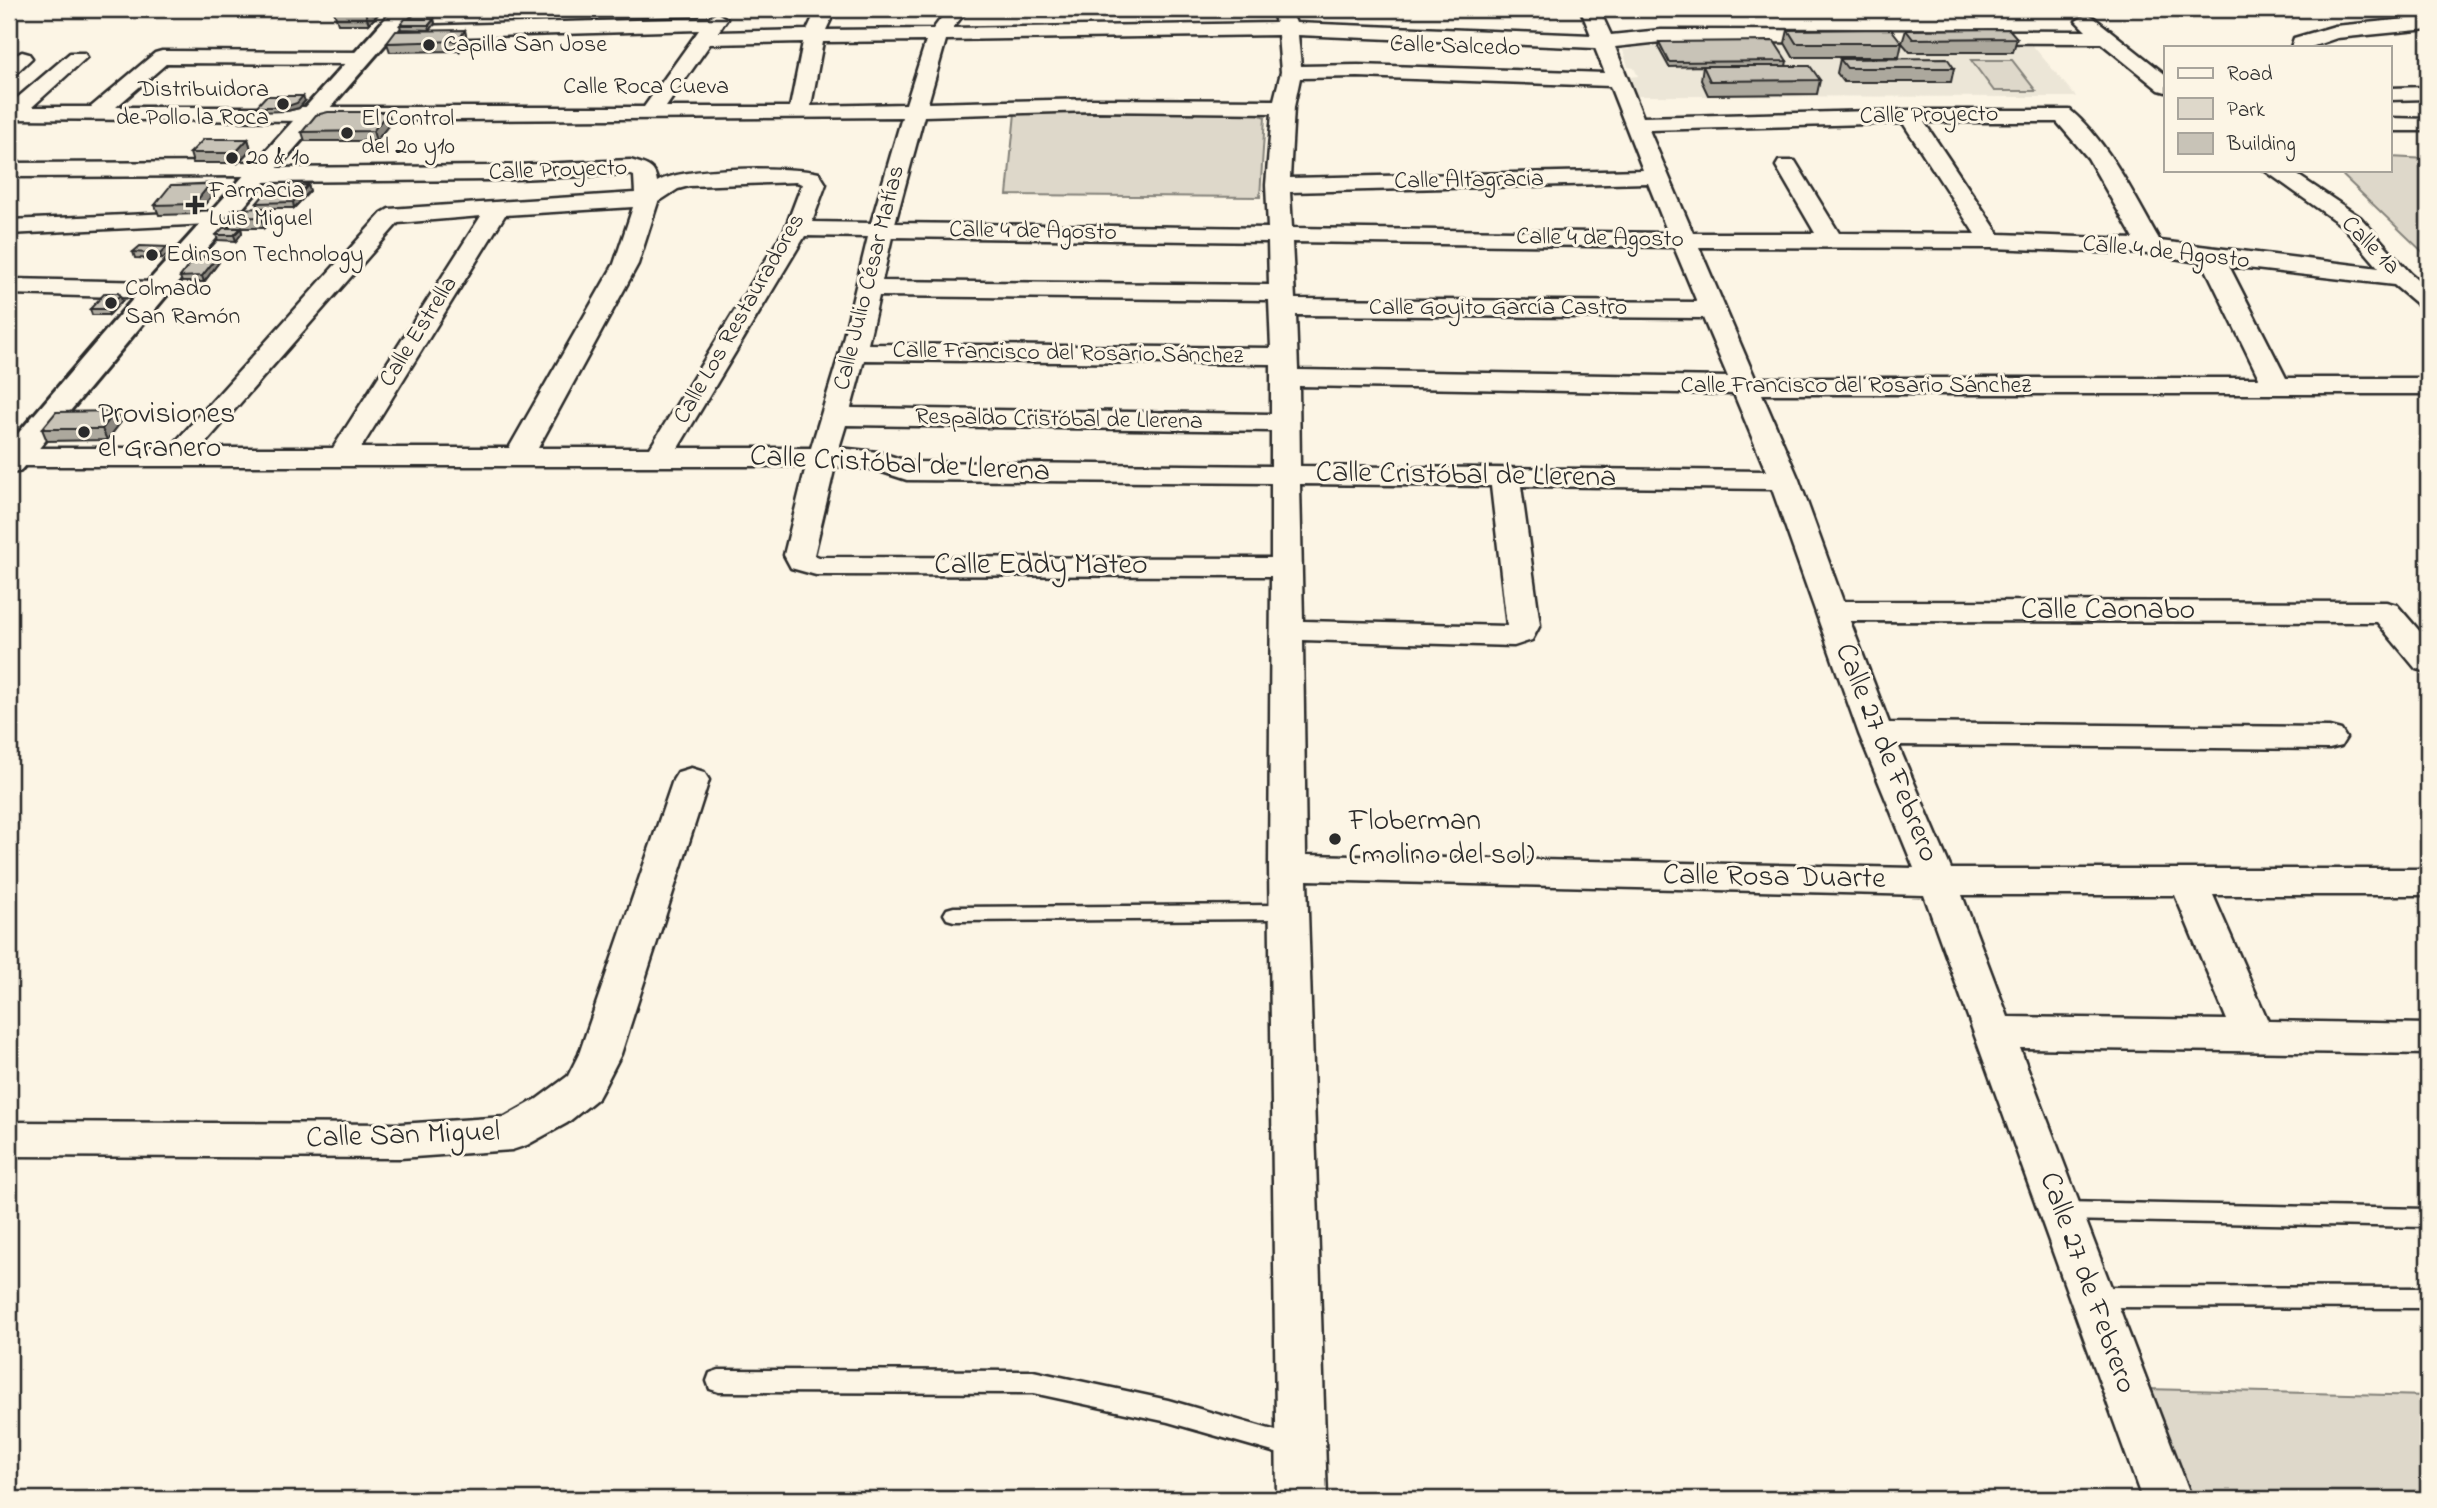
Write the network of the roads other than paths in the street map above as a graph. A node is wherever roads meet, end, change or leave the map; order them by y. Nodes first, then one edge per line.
1 (405, 9) edge
2 (826, 9) edge
3 (958, 9) edge
4 (1284, 19) edge
5 (2086, 21) dead end
6 (1591, 23) junction
7 (2428, 23) edge
8 (714, 24) edge
9 (384, 33) junction
10 (938, 35) junction
11 (814, 36) junction
12 (2104, 37) junction
13 (2301, 46) edge
14 (77, 57) dead end
15 (362, 58) junction
16 (1292, 72) junction
17 (1618, 80) junction
18 (2164, 84) edge
19 (2428, 93) edge
20 (2392, 94) edge
21 (1283, 107) junction
22 (915, 111) junction
23 (98, 112) junction
24 (11, 113) edge
25 (651, 113) junction
26 (799, 113) junction
27 (311, 115) junction
28 (1909, 116) junction
29 (1635, 124) junction
30 (2392, 125) edge
31 (2428, 125) edge
32 (1787, 166) dead end
33 (9, 170) edge
34 (261, 172) junction
35 (2278, 172) edge
36 (1659, 176) junction
37 (2328, 180) dead end
38 (1279, 186) junction
39 (646, 187) junction
40 (497, 209) junction
41 (220, 218) junction
42 (2352, 222) junction
43 (9, 227) edge
44 (797, 229) junction
45 (881, 230) junction
46 (1280, 235) junction
47 (1686, 240) junction
48 (1831, 240) junction
49 (1992, 241) junction
50 (2151, 247) junction
51 (2212, 257) junction
52 (2402, 278) junction
53 (9, 286) edge
54 (868, 288) junction
55 (156, 290) junction
56 (1282, 300) junction
57 (2428, 301) edge
58 (1714, 310) junction
59 (852, 352) junction
60 (1284, 367) junction
61 (2428, 386) edge
62 (1747, 387) junction
63 (2277, 387) junction
64 (834, 416) junction
65 (1284, 423) junction
66 (180, 455) junction
67 (342, 456) junction
68 (518, 458) junction
69 (659, 458) junction
70 (822, 458) junction
71 (11, 459) edge
72 (1284, 473) junction
73 (1505, 477) junction
74 (1784, 480) junction
75 (799, 555) joint
76 (1288, 567) junction
77 (1830, 611) junction
78 (1286, 630) junction
79 (2428, 662) edge
80 (1877, 734) junction
81 (2329, 738) dead end
82 (691, 780) dead end
83 (1288, 867) junction
84 (1938, 882) junction
85 (2188, 882) junction
86 (2428, 883) edge
87 (1290, 912) junction
88 (954, 914) dead end
89 (1994, 1031) junction
90 (2254, 1036) junction
91 (2428, 1039) edge
92 (9, 1139) edge
93 (2060, 1211) junction
94 (2428, 1218) edge
95 (2092, 1297) junction
96 (2428, 1298) edge
97 (719, 1381) dead end
98 (1301, 1449) junction
99 (1302, 1499) edge
100 (2166, 1499) edge

1 - 9 street
2 - 11 street
3 - 10 street, Calle Julio César Matías
4 - 6 street
4 - 10 street
4 - 16 street
5 - 12 street
6 - 12 street
6 - 17 street, Calle 27 de Febrero
7 - 13 street
8 - 9 street
8 - 11 street
8 - 25 street
9 - 15 street
10 - 11 street
10 - 22 street, Calle Julio César Matías
11 - 26 street
12 - 18 street
14 - 24 street
15 - 23 street
15 - 27 street
16 - 17 street, Calle Salcedo
16 - 21 street
17 - 29 street, Calle 27 de Febrero
19 - 20 street
21 - 22 street, Calle Roca Cueva
21 - 38 street
22 - 26 street, Calle Roca Cueva
22 - 45 street, Calle Julio César Matías
23 - 24 street, Calle Roca Cueva
23 - 27 street, Calle Roca Cueva
25 - 26 street, Calle Roca Cueva
25 - 27 street, Calle Roca Cueva
27 - 34 street
28 - 29 street, Calle Proyecto
28 - 49 street
28 - 50 street, Calle Proyecto
29 - 36 street, Calle 27 de Febrero
30 - 31 street
32 - 48 street
33 - 34 street, Calle Proyecto
34 - 39 street, Calle Proyecto
34 - 41 street
35 - 42 street, Calle 1a
36 - 38 street, Calle Altagracia
36 - 47 street, Calle 27 de Febrero
37 - 42 street
38 - 46 street
39 - 40 street
39 - 44 street, Calle Los Restauradores
39 - 68 street
40 - 66 street
40 - 67 street, Calle Estrella
41 - 43 street
41 - 55 street
42 - 52 street, Calle 1a
44 - 45 street, Calle 4 de Agosto
44 - 69 street, Calle Los Restauradores
45 - 46 street, Calle 4 de Agosto
45 - 54 street, Calle Julio César Matías
46 - 47 street, Calle 4 de Agosto
46 - 56 street
47 - 48 street, Calle 4 de Agosto
47 - 58 street, Calle 27 de Febrero
48 - 49 street, Calle 4 de Agosto
49 - 50 street, Calle 4 de Agosto
50 - 51 street, Calle 4 de Agosto
51 - 52 street, Calle 4 de Agosto
51 - 63 street
52 - 57 street, Calle 1a
53 - 55 street
54 - 56 street, Calle Goyito García Castro
54 - 59 street, Calle Julio César Matías
55 - 71 street
56 - 58 street, Calle Goyito García Castro
56 - 60 street
58 - 62 street, Calle 27 de Febrero
59 - 60 street, Calle Francisco del Rosario Sánchez
59 - 64 street, Calle Julio César Matías
60 - 62 street, Calle Francisco del Rosario Sánchez
60 - 65 street
61 - 63 street, Calle Francisco del Rosario Sánchez
62 - 63 street, Calle Francisco del Rosario Sánchez
62 - 74 street, Calle 27 de Febrero
64 - 65 street, Respaldo Cristóbal de Llerena
64 - 70 street, Calle Julio César Matías
65 - 72 street
66 - 67 street, Calle Cristóbal de Llerena
66 - 71 street, Calle Cristóbal de Llerena
67 - 68 street, Calle Cristóbal de Llerena
68 - 69 street, Calle Cristóbal de Llerena
69 - 70 street, Calle Cristóbal de Llerena
70 - 72 street, Calle Cristóbal de Llerena
70 - 75 street, Calle Julio César Matías
72 - 73 street, Calle Cristóbal de Llerena
72 - 76 street
73 - 74 street, Calle Cristóbal de Llerena
73 - 78 street
74 - 77 street, Calle 27 de Febrero
75 - 76 street, Calle Eddy Mateo
76 - 78 street
77 - 79 street, Calle Caonabo
77 - 80 street, Calle 27 de Febrero
78 - 83 street
80 - 81 street
80 - 84 street, Calle 27 de Febrero
82 - 92 street, Calle San Miguel
83 - 84 street, Calle Rosa Duarte
83 - 87 street
84 - 85 street, Calle Rosa Duarte
84 - 89 street, Calle 27 de Febrero
85 - 86 street, Calle Rosa Duarte
85 - 90 street
87 - 88 lane
87 - 98 street
89 - 90 street
89 - 93 street, Calle 27 de Febrero
90 - 91 street
93 - 94 lane
93 - 95 street, Calle 27 de Febrero
95 - 96 lane
95 - 100 street, Calle 27 de Febrero
97 - 98 lane
98 - 99 street

